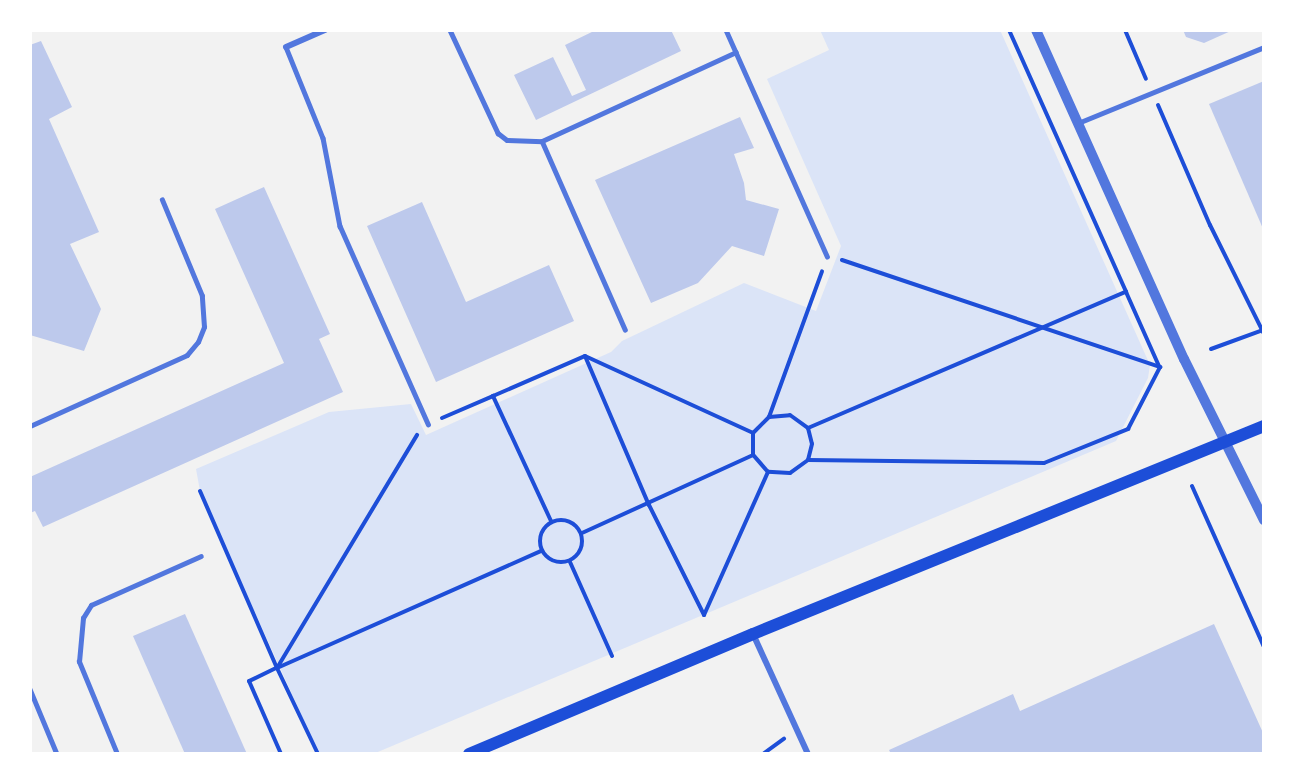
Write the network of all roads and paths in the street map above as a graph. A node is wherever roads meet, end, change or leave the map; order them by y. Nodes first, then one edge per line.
1 (325, 30) edge
2 (450, 30) edge
3 (726, 30) edge
4 (1009, 30) edge
5 (1036, 30) edge
6 (1125, 30) edge
7 (1264, 46) edge
8 (286, 47) joint
9 (736, 52) junction
10 (1152, 92) junction
11 (1078, 123) junction
12 (542, 141) junction
13 (162, 200) dead end
14 (827, 256) junction
15 (1126, 292) junction
16 (1043, 327) junction
17 (625, 329) dead end
18 (1264, 332) edge
19 (1211, 349) dead end
20 (585, 356) junction
21 (1160, 367) junction
22 (493, 396) junction
23 (769, 417) junction
24 (428, 424) junction
25 (30, 426) edge
26 (1264, 426) edge
27 (808, 428) junction
28 (753, 433) junction
29 (1226, 441) junction
30 (753, 455) junction
31 (808, 460) junction
32 (768, 472) junction
33 (1192, 486) dead end
34 (200, 491) dead end
35 (649, 505) junction
36 (1264, 520) edge
37 (551, 521) junction
38 (582, 533) junction
39 (541, 551) junction
40 (201, 556) dead end
41 (570, 562) junction
42 (753, 634) junction
43 (1264, 647) edge
44 (612, 656) dead end
45 (276, 668) junction
46 (30, 689) edge
47 (57, 754) edge
48 (117, 754) edge
49 (281, 754) edge
50 (318, 754) edge
51 (469, 754) edge
52 (808, 754) edge

1 - 8 street
2 - 12 lane
3 - 9 lane
4 - 15 path
5 - 11 street
6 - 10 path
7 - 10 lane
8 - 24 lane
9 - 12 lane
9 - 14 lane
10 - 11 lane
10 - 18 path
11 - 29 street
12 - 17 lane
13 - 25 lane
14 - 16 path
14 - 23 path
15 - 16 path
15 - 21 path
16 - 21 path
16 - 27 path
18 - 19 path
20 - 22 path
20 - 28 path
20 - 35 path
21 - 31 path
22 - 24 path
22 - 37 path
23 - 27 path
23 - 28 path
24 - 45 path
26 - 29 main road
27 - 31 path
28 - 30 path
29 - 36 street
29 - 42 main road
30 - 32 path
30 - 35 path
31 - 32 path
32 - 35 path
33 - 43 path
34 - 45 path
35 - 38 path
37 - 38 path
37 - 39 path
38 - 41 path
39 - 41 path
39 - 45 path
40 - 48 lane
41 - 44 path
42 - 51 main road
42 - 52 street
45 - 49 path
45 - 50 path
46 - 47 lane

